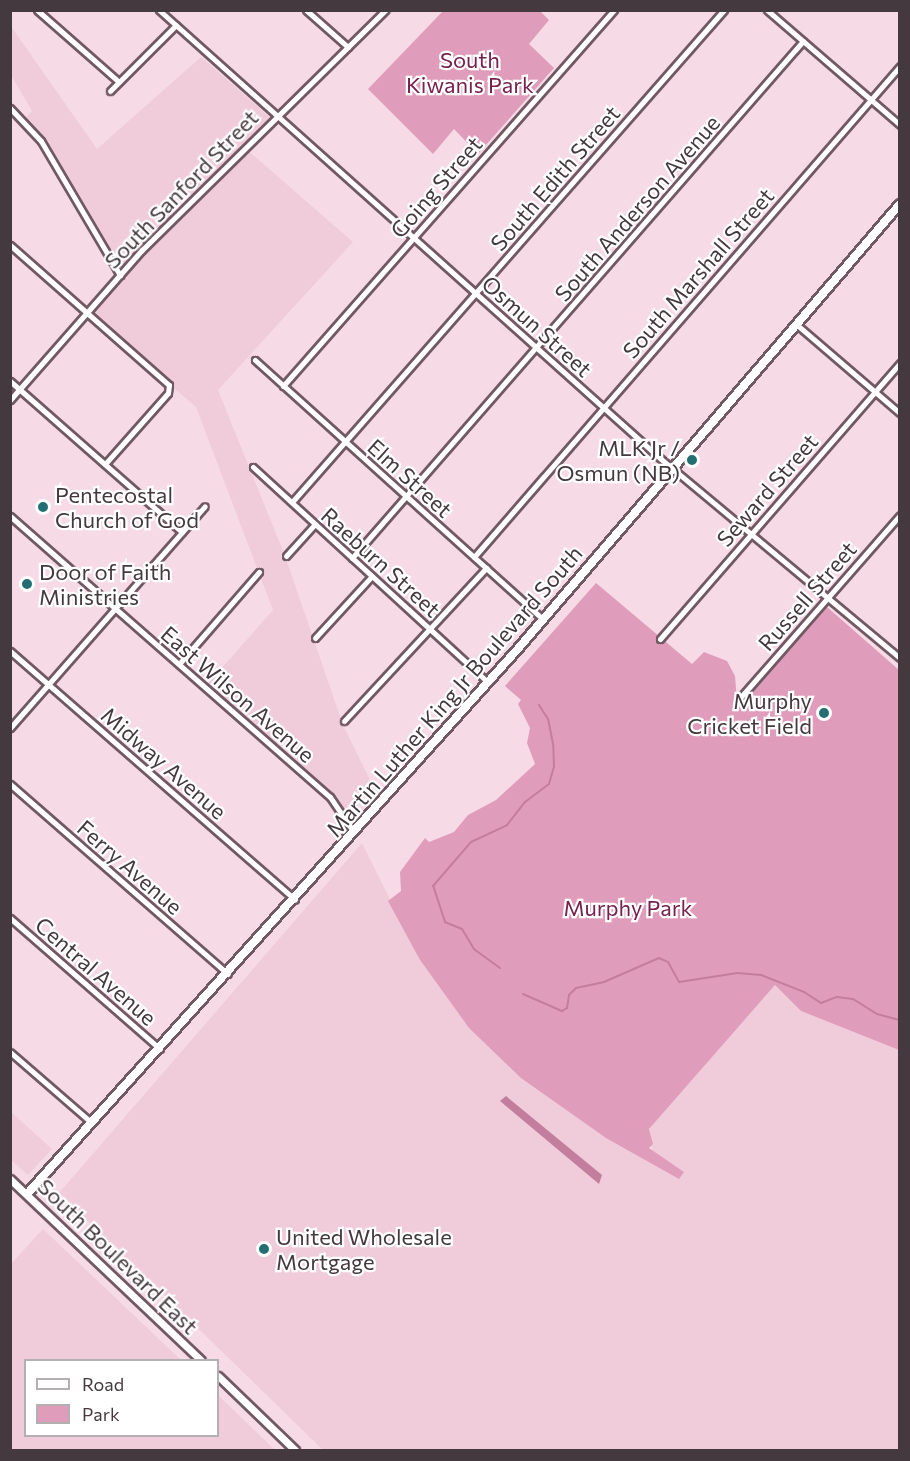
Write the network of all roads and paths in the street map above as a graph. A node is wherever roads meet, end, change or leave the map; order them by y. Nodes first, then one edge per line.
1 (37, 10) edge
2 (159, 10) edge
3 (306, 10) edge
4 (384, 10) edge
5 (614, 10) edge
6 (724, 10) edge
7 (767, 10) edge
8 (176, 25) junction
9 (803, 41) junction
10 (348, 47) junction
11 (900, 66) edge
12 (118, 82) junction
13 (110, 91) dead end
14 (870, 100) junction
15 (10, 108) edge
16 (277, 115) junction
17 (900, 124) edge
18 (900, 204) edge
19 (414, 237) junction
20 (10, 245) edge
21 (120, 275) junction
22 (476, 293) junction
23 (87, 312) junction
24 (796, 324) junction
25 (537, 348) junction
26 (255, 360) dead end
27 (900, 363) edge
28 (10, 381) edge
29 (283, 386) junction
30 (20, 389) junction
31 (875, 392) junction
32 (10, 400) edge
33 (604, 407) junction
34 (900, 413) edge
35 (345, 442) junction
36 (105, 464) junction
37 (673, 466) junction
38 (252, 467) dead end
39 (406, 497) junction
40 (292, 502) junction
41 (205, 506) dead end
42 (900, 514) edge
43 (10, 516) edge
44 (315, 524) junction
45 (182, 532) junction
46 (752, 533) junction
47 (286, 556) dead end
48 (474, 557) junction
49 (352, 558) junction
50 (486, 568) junction
51 (259, 572) dead end
52 (372, 576) junction
53 (827, 598) junction
54 (115, 608) junction
55 (543, 619) junction
56 (430, 629) junction
57 (315, 638) dead end
58 (660, 639) dead end
59 (10, 651) edge
60 (899, 658) edge
61 (179, 664) junction
62 (488, 682) junction
63 (49, 684) junction
64 (739, 699) dead end
65 (344, 721) dead end
66 (10, 728) edge
67 (10, 784) edge
68 (353, 831) junction
69 (295, 900) junction
70 (10, 918) edge
71 (228, 974) junction
72 (160, 1048) junction
73 (10, 1052) edge
74 (92, 1123) junction
75 (10, 1179) edge
76 (27, 1194) junction
77 (200, 1359) edge
78 (219, 1377) edge
79 (295, 1450) edge

1 - 12 street
2 - 8 street, Osmun Street
3 - 10 street
4 - 10 street, South Sanford Street
5 - 19 street, Going Street
6 - 22 street, South Edith Street
7 - 9 street
8 - 12 street
8 - 16 street, Osmun Street
9 - 14 street
9 - 25 street, South Anderson Avenue
10 - 16 street, South Sanford Street
11 - 14 street, South Marshall Street
12 - 13 street
14 - 17 street
14 - 33 street, South Marshall Street
15 - 21 street
16 - 19 street, Osmun Street
16 - 21 street, South Sanford Street
18 - 24 main road, Martin Luther King Jr Boulevard South
19 - 22 street, Osmun Street
19 - 29 street, Going Street
20 - 23 street
21 - 23 street, South Sanford Street
22 - 25 street, Osmun Street
22 - 35 street, South Edith Street
23 - 30 street, South Sanford Street
23 - 36 street
24 - 31 street
24 - 37 main road, Martin Luther King Jr Boulevard South
25 - 33 street, Osmun Street
25 - 39 street, South Anderson Avenue
26 - 29 street, Elm Street
27 - 31 street, Seward Street
28 - 30 street
29 - 35 street, Elm Street
30 - 32 street, South Sanford Street
30 - 36 street
31 - 34 street
31 - 46 street, Seward Street
33 - 37 street, Osmun Street
33 - 48 street, South Marshall Street
35 - 39 street, Elm Street
35 - 40 street, South Edith Street
36 - 45 street
37 - 46 street, Osmun Street
37 - 55 main road, Martin Luther King Jr Boulevard South
38 - 40 street, Raeburn Street
39 - 48 street, Elm Street
39 - 49 street, South Anderson Avenue
40 - 44 street, Raeburn Street
41 - 45 street
42 - 53 street, Russell Street
43 - 54 street, East Wilson Avenue
44 - 47 street
44 - 49 street, Raeburn Street
45 - 54 street
46 - 53 street, Osmun Street
46 - 58 street, Seward Street
48 - 50 street, Elm Street
49 - 52 street, Raeburn Street
50 - 55 street, Elm Street
50 - 56 street
51 - 61 street
52 - 56 street, Raeburn Street
52 - 57 street
53 - 60 street, Osmun Street
53 - 64 street, Russell Street
54 - 61 street, East Wilson Avenue
54 - 63 street
55 - 62 main road, Martin Luther King Jr Boulevard South
56 - 62 street, Raeburn Street
56 - 65 street
59 - 63 street, Midway Avenue
61 - 68 street, East Wilson Avenue
62 - 68 main road, Martin Luther King Jr Boulevard South
63 - 66 street
63 - 69 street, Midway Avenue
67 - 71 street, Ferry Avenue
68 - 69 main road, Martin Luther King Jr Boulevard South
69 - 71 main road, Martin Luther King Jr Boulevard South
70 - 72 street, Central Avenue
71 - 72 main road, Martin Luther King Jr Boulevard South
72 - 74 main road, Martin Luther King Jr Boulevard South
73 - 74 street
74 - 76 main road, Martin Luther King Jr Boulevard South
75 - 76 street, South Boulevard East
76 - 77 street, South Boulevard East
78 - 79 street

